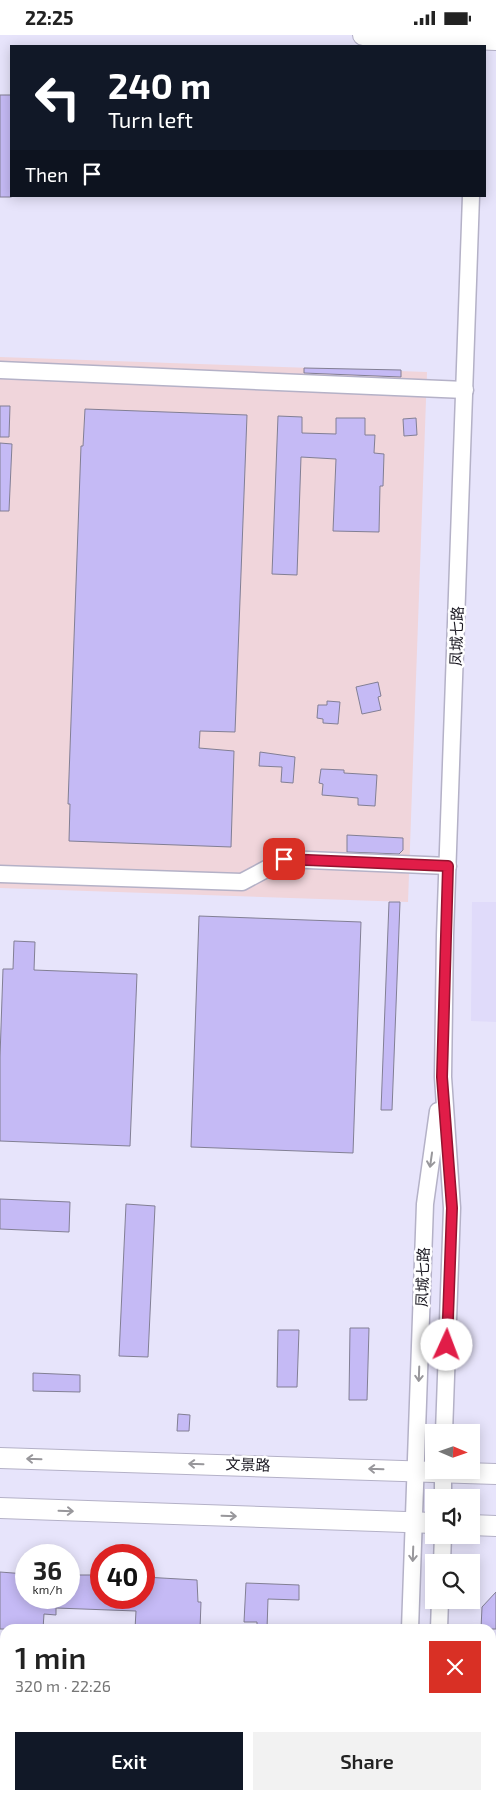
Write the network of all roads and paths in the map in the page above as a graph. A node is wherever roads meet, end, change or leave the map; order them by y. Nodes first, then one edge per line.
1 (363, 35) edge
2 (481, 40) edge
3 (472, 197) edge
4 (0, 370) edge
5 (465, 390) junction
6 (448, 866) junction
7 (0, 874) edge
8 (442, 1077) junction
9 (444, 1424) edge
10 (0, 1458) edge
11 (416, 1470) junction
12 (425, 1470) edge
13 (480, 1473) edge
14 (496, 1474) edge
15 (0, 1508) edge
16 (414, 1523) junction
17 (425, 1523) edge
18 (480, 1525) edge
19 (496, 1526) edge
20 (440, 1609) edge
21 (410, 1624) edge
22 (439, 1624) edge

1 - 2 main road
3 - 5 street, 凤城七路
4 - 5 street
5 - 6 street, 凤城七路
6 - 7 street
6 - 8 street, 凤城七路
8 - 9 street, 凤城七路
8 -> 11 street, 凤城七路
11 -> 10 main road, 文景路
11 - 12 main road, 文景路
11 - 16 street, 凤城七路
13 - 14 main road, 文景路
15 -> 16 main road
16 - 17 main road
16 -> 21 street, 凤城七路
18 - 19 main road
20 - 22 street

